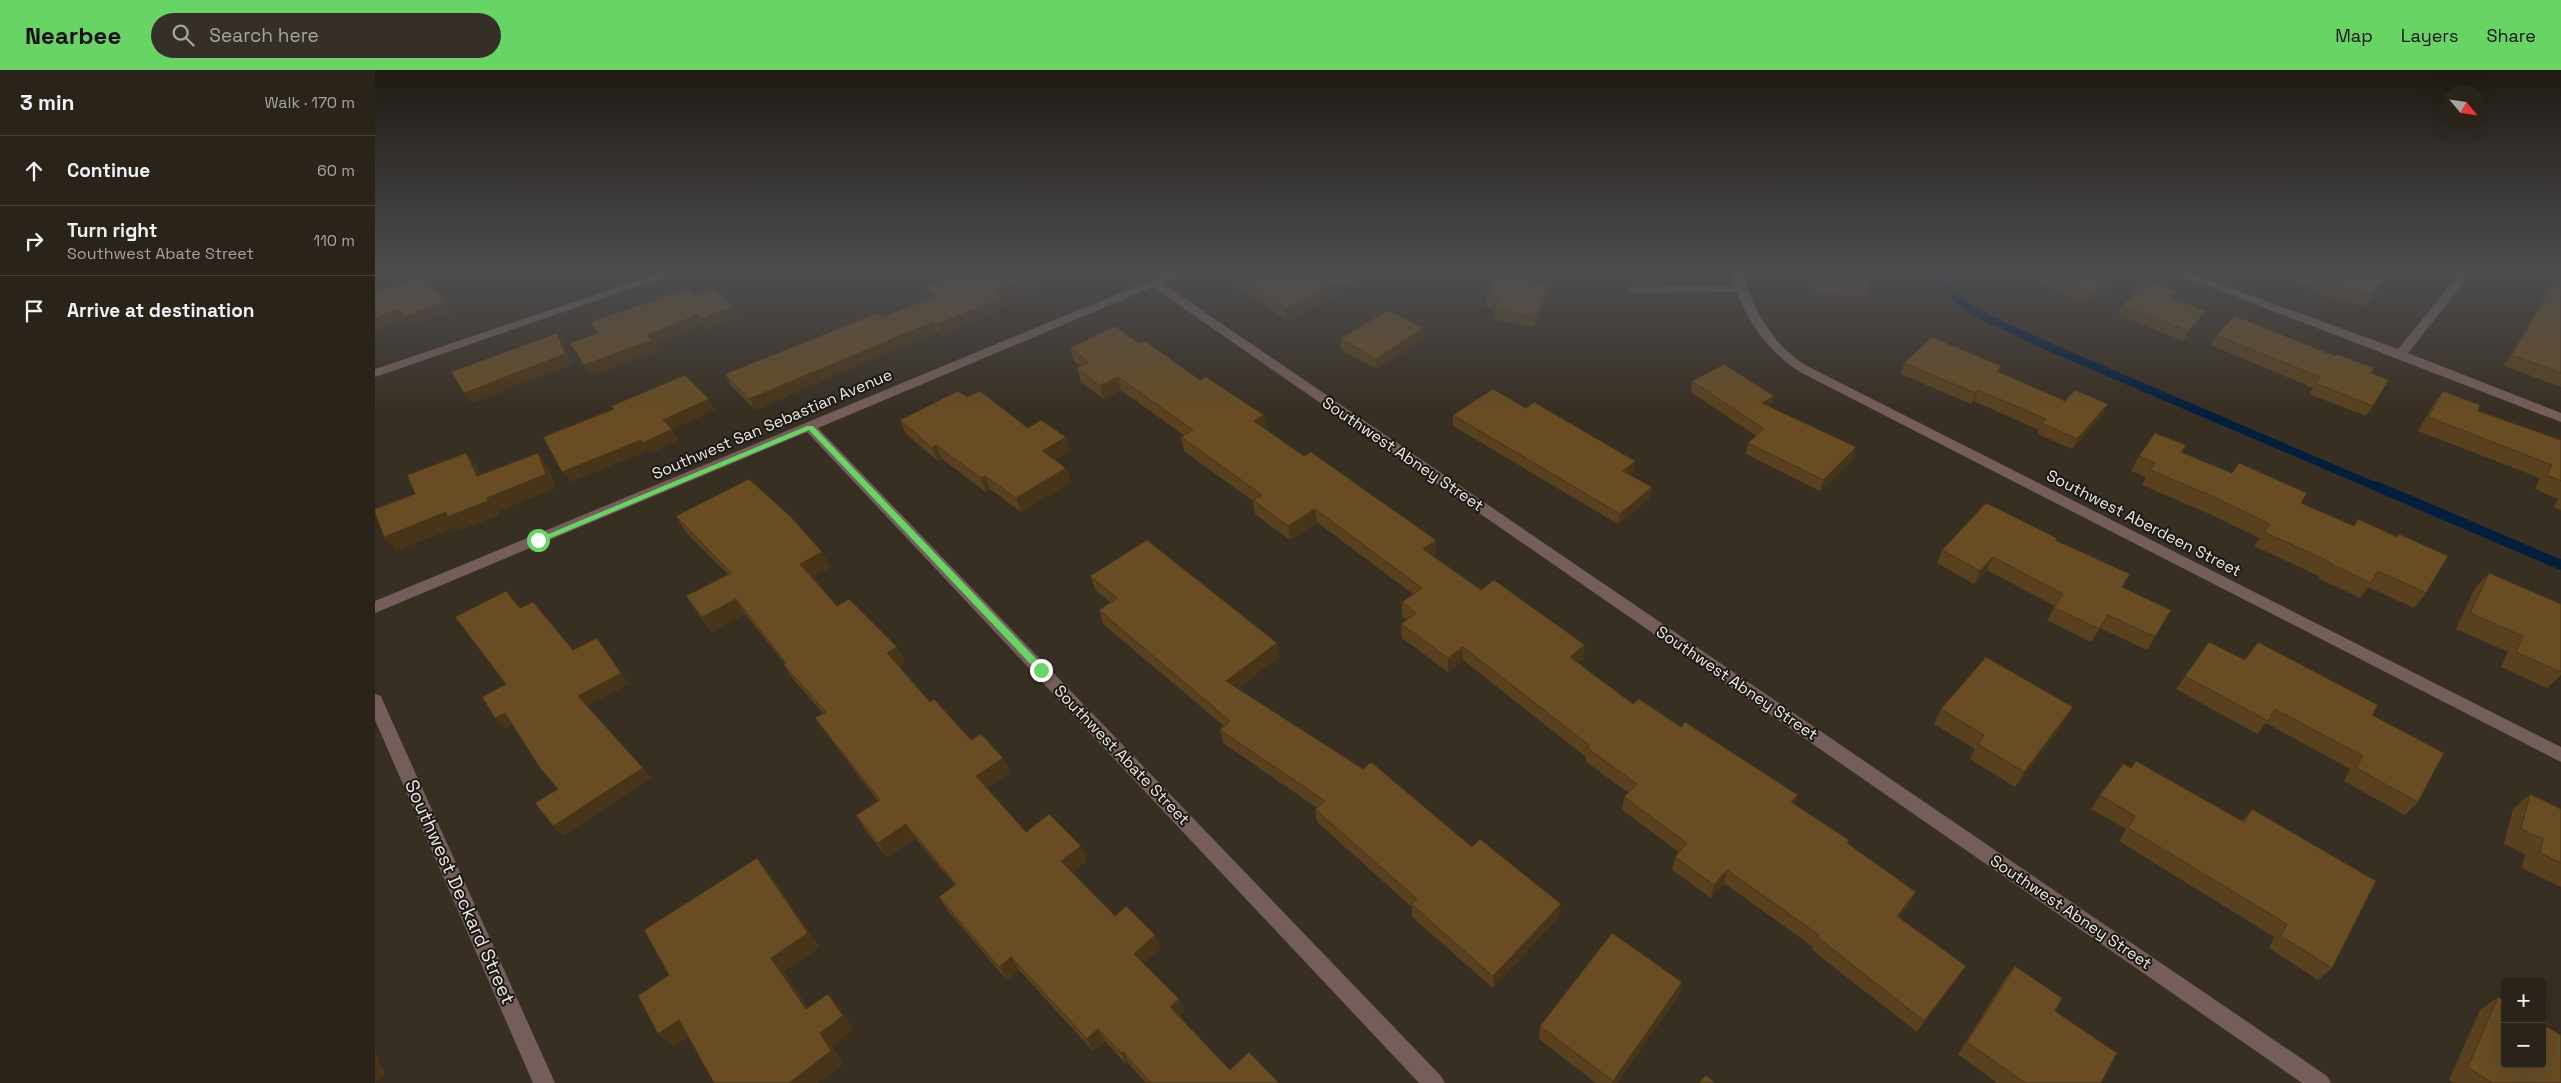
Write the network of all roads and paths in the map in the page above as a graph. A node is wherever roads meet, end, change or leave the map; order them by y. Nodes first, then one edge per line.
1 (537, 318) edge
2 (1070, 318) edge
3 (1205, 318) edge
4 (1756, 318) edge
5 (2303, 318) edge
6 (2429, 318) edge
7 (2400, 354) junction
8 (375, 373) edge
9 (2561, 418) edge
10 (810, 427) junction
11 (375, 607) edge
12 (375, 701) edge
13 (2561, 755) edge
14 (544, 1083) edge
15 (1434, 1083) edge
16 (2320, 1083) edge

1 - 8 street
2 - 10 street, Southwest San Sebastian Avenue
3 - 16 street, Southwest Abney Street
4 - 13 street, Southwest Aberdeen Street
5 - 7 street
6 - 7 street
7 - 9 street
10 - 11 street, Southwest San Sebastian Avenue
10 - 15 street, Southwest Abate Street
12 - 14 street, Southwest Deckard Street

